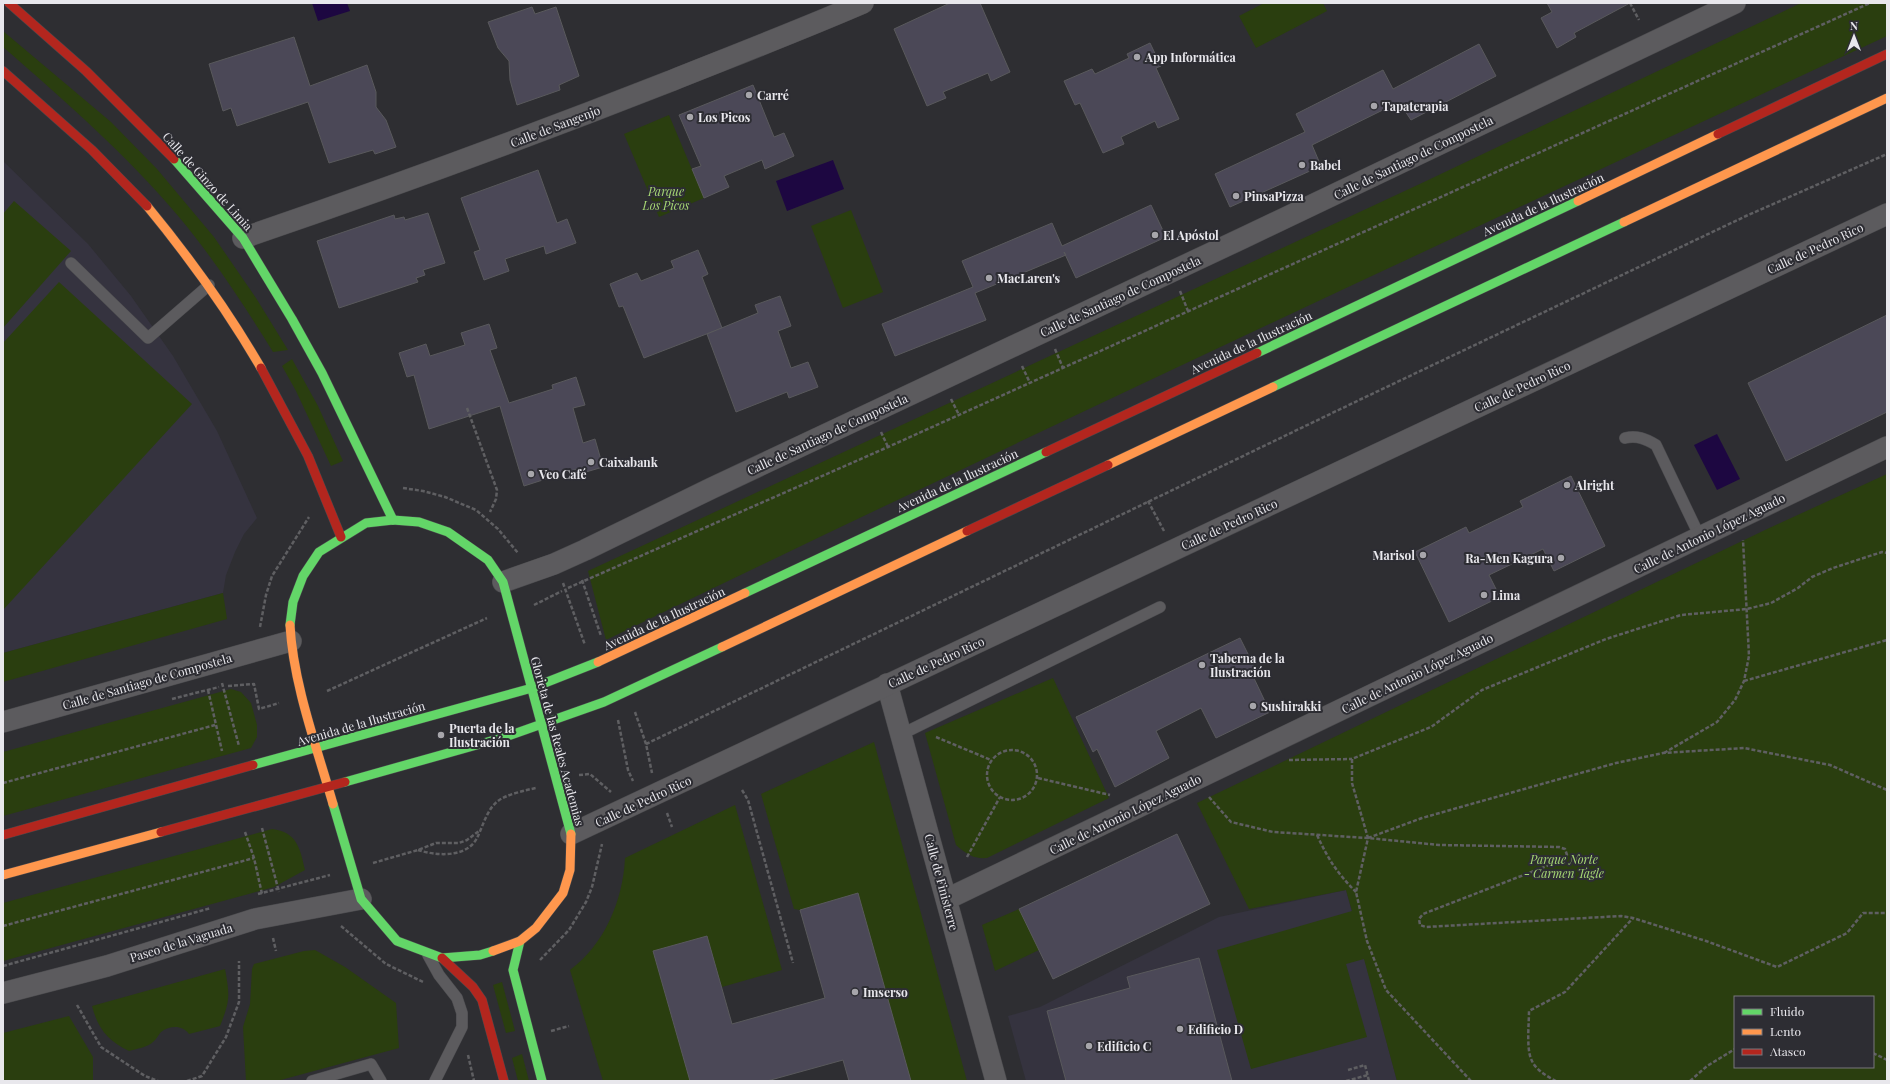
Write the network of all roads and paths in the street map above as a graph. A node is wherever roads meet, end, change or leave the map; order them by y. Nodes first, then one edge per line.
1 (9, 3) edge
2 (863, 3) edge
3 (1630, 3) edge
4 (1735, 3) edge
5 (1870, 3) edge
6 (1638, 20) dead end
7 (1887, 54) edge
8 (3, 71) edge
9 (1887, 98) edge
10 (1887, 154) edge
11 (1887, 214) edge
12 (243, 238) junction
13 (71, 263) dead end
14 (209, 285) junction
15 (1178, 287) dead end
16 (1188, 311) junction
17 (1054, 345) dead end
18 (1020, 362) dead end
19 (1063, 368) junction
20 (1030, 383) junction
21 (950, 395) dead end
22 (467, 408) dead end
23 (959, 415) junction
24 (879, 428) dead end
25 (1625, 438) dead end
26 (888, 447) junction
27 (1887, 447) edge
28 (398, 486) dead end
29 (1148, 501) junction
30 (490, 512) dead end
31 (309, 516) dead end
32 (394, 520) junction
33 (498, 529) dead end
34 (1743, 533) dead end
35 (1166, 534) dead end
36 (341, 537) junction
37 (1700, 537) junction
38 (1887, 553) edge
39 (560, 576) dead end
40 (580, 576) dead end
41 (582, 581) junction
42 (502, 582) junction
43 (568, 588) dead end
44 (562, 590) dead end
45 (533, 606) dead end
46 (1160, 607) dead end
47 (1747, 609) junction
48 (487, 618) dead end
49 (258, 631) dead end
50 (602, 638) dead end
51 (291, 640) junction
52 (1887, 640) edge
53 (586, 648) dead end
54 (221, 680) dead end
55 (1744, 681) junction
56 (207, 684) dead end
57 (887, 684) junction
58 (228, 686) dead end
59 (532, 688) junction
60 (327, 691) dead end
61 (279, 703) dead end
62 (632, 706) dead end
63 (618, 716) dead end
64 (3, 722) edge
65 (215, 725) junction
66 (542, 725) junction
67 (902, 734) junction
68 (935, 737) dead end
69 (646, 744) junction
70 (317, 748) junction
71 (240, 752) dead end
72 (223, 753) dead end
73 (1663, 753) junction
74 (1352, 759) junction
75 (992, 760) junction
76 (1282, 761) dead end
77 (590, 774) dead end
78 (582, 775) dead end
79 (653, 775) dead end
80 (1038, 778) junction
81 (3, 783) edge
82 (634, 783) dead end
83 (329, 787) junction
84 (533, 789) dead end
85 (742, 790) dead end
86 (1887, 790) edge
87 (1206, 794) dead end
88 (1000, 797) junction
89 (1116, 797) dead end
90 (261, 824) dead end
91 (244, 828) dead end
92 (479, 831) junction
93 (571, 834) junction
94 (3, 835) edge
95 (1317, 835) junction
96 (1368, 838) junction
97 (418, 850) junction
98 (966, 857) dead end
99 (254, 858) junction
100 (375, 863) dead end
101 (3, 876) edge
102 (326, 876) dead end
103 (278, 889) junction
104 (1356, 892) junction
105 (262, 893) junction
106 (254, 895) dead end
107 (264, 898) dead end
108 (361, 899) junction
109 (947, 899) junction
110 (212, 907) dead end
111 (1887, 913) edge
112 (1632, 918) junction
113 (336, 923) dead end
114 (3, 926) edge
115 (520, 941) junction
116 (427, 952) junction
117 (442, 958) junction
118 (239, 961) dead end
119 (794, 963) dead end
120 (3, 966) edge
121 (427, 986) dead end
122 (3, 993) edge
123 (77, 1005) dead end
124 (569, 1026) dead end
125 (548, 1032) dead end
126 (1734, 1050) edge
127 (1874, 1054) edge
128 (468, 1055) dead end
129 (1887, 1060) edge
130 (1348, 1070) dead end
131 (1368, 1075) junction
132 (158, 1081) edge
133 (187, 1081) edge
134 (312, 1081) edge
135 (381, 1081) edge
136 (436, 1081) edge
137 (474, 1081) edge
138 (504, 1081) edge
139 (542, 1081) edge
140 (996, 1081) edge
141 (1346, 1081) edge
142 (1369, 1081) edge
143 (1471, 1081) edge
144 (1556, 1081) edge
145 (1690, 1081) edge

1 - 12 main road, Calle de Ginzo de Limia
2 - 12 street, Calle de Sangenjo
3 - 6 path
4 - 42 street, Calle de Santiago de Compostela
5 - 16 path
7 - 59 main road, Avenida de la Ilustración
8 - 14 main road
9 - 66 main road
10 - 29 path
11 - 57 street, Calle de Pedro Rico
12 - 32 main road, Calle de Ginzo de Limia
13 - 14 lane
14 - 36 main road
15 - 16 path
16 - 19 path
17 - 19 path
18 - 20 path
19 - 20 path
20 - 23 path
21 - 23 path
22 - 30 path
23 - 26 path
24 - 26 path
25 - 37 lane
26 - 41 path
27 - 37 street, Calle de Antonio López Aguado
28 - 33 path
29 - 35 path
29 - 69 path
31 - 49 path
32 - 36 main road, Glorieta de las Reales Academias
32 - 42 main road, Glorieta de las Reales Academias
34 - 47 path
36 - 51 main road, Glorieta de las Reales Academias
37 - 109 street, Calle de Antonio López Aguado
38 - 47 path
39 - 53 path
40 - 41 path
41 - 43 path
41 - 50 path
42 - 59 main road, Glorieta de las Reales Academias
44 - 45 path
46 - 67 lane
47 - 55 path
47 - 74 path
48 - 60 path
51 - 64 street, Calle de Santiago de Compostela
51 - 70 main road, Glorieta de las Reales Academias
52 - 55 path
54 - 71 path
55 - 73 path
56 - 65 path
57 - 67 street, Calle de Finisterre
57 - 93 street, Calle de Pedro Rico
58 - 61 path
59 - 66 main road, Glorieta de las Reales Academias
59 - 70 main road, Avenida de la Ilustración
62 - 69 path
63 - 82 path
65 - 72 path
65 - 81 path
66 - 83 main road
66 - 93 main road, Glorieta de las Reales Academias
67 - 109 street, Calle de Finisterre
68 - 75 path
69 - 79 path
70 - 83 main road, Glorieta de las Reales Academias
70 - 94 main road, Avenida de la Ilustración
73 - 86 path
73 - 96 path
74 - 76 path
74 - 96 path
75 - 80 path
75 - 88 path
77 - 78 path
80 - 88 path
80 - 89 path
83 - 101 main road
83 - 108 main road, Glorieta de las Reales Academias
84 - 92 path
85 - 119 path
87 - 95 path
88 - 98 path
90 - 103 path
91 - 99 path
92 - 97 path
92 - 97 path
93 - 115 main road, Glorieta de las Reales Academias
95 - 96 path
95 - 104 path
96 - 104 path
96 - 112 path
97 - 100 path
99 - 105 path
99 - 114 path
102 - 103 path
103 - 105 path
104 - 143 path
105 - 106 path
105 - 107 path
108 - 116 main road, Glorieta de las Reales Academias
108 - 122 street, Paseo de la Vaguada
109 - 140 street, Calle de Finisterre
110 - 120 path
111 - 112 path
112 - 144 path
113 - 121 path
115 - 117 main road, Glorieta de las Reales Academias
115 - 139 main road
116 - 117 main road, Glorieta de las Reales Academias
116 - 136 lane
117 - 138 main road
118 - 133 path
123 - 132 path
124 - 125 path
126 - 145 path
127 - 129 path
128 - 137 path
130 - 131 path
131 - 141 path
131 - 142 path
134 - 135 lane

